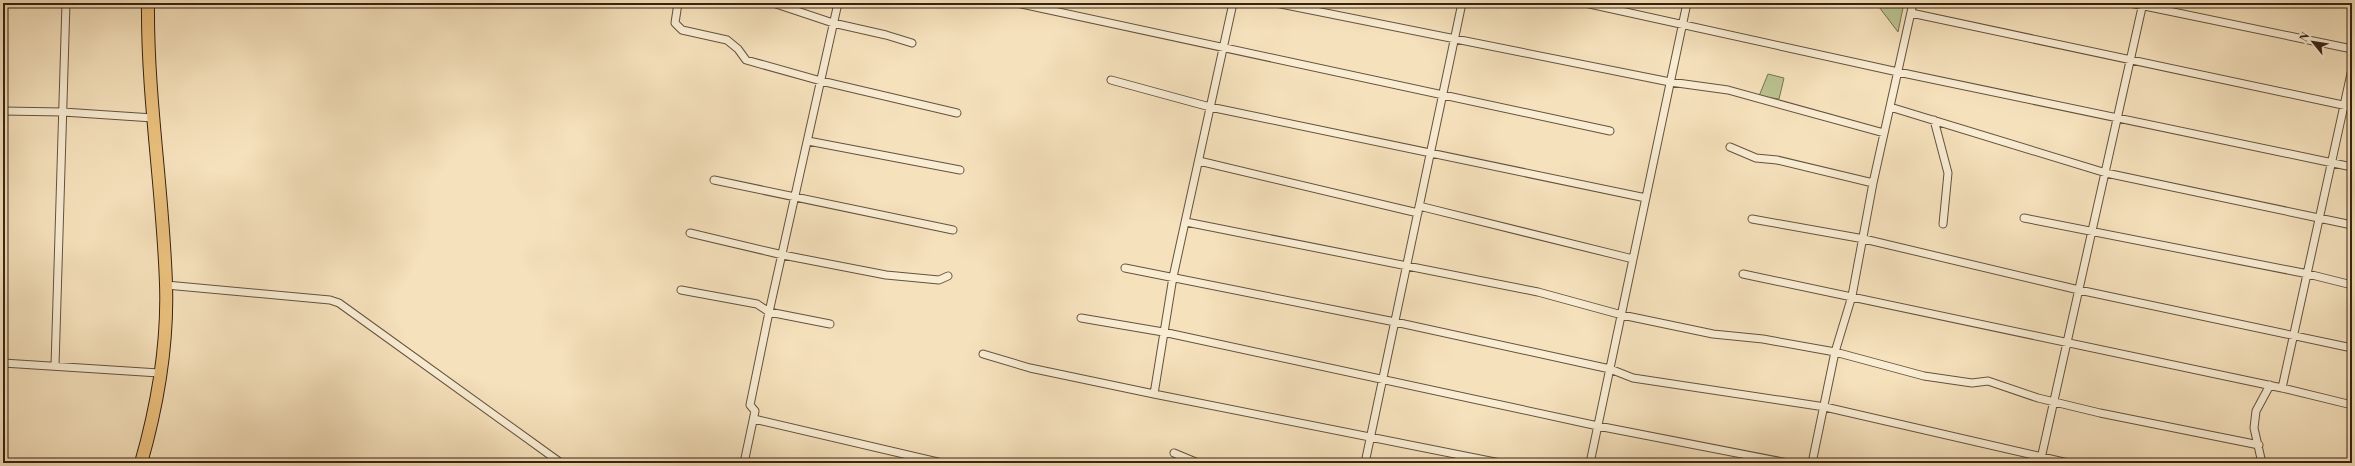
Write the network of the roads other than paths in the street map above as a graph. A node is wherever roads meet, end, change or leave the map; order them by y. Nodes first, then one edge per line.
1 (66, 3) edge
2 (148, 3) edge
3 (678, 3) edge
4 (773, 3) edge
5 (838, 3) edge
6 (1018, 3) edge
7 (1233, 3) edge
8 (1276, 3) edge
9 (1462, 3) edge
10 (1585, 3) edge
11 (1687, 3) edge
12 (1913, 3) edge
13 (2130, 3) edge
14 (2142, 4) edge
15 (1911, 13) junction
16 (834, 23) junction
17 (1682, 23) junction
18 (1454, 38) junction
19 (912, 43) dead end
20 (1223, 48) junction
21 (2352, 49) edge
22 (2130, 60) junction
23 (2352, 69) edge
24 (1898, 72) junction
25 (1111, 80) dead end
26 (821, 81) junction
27 (1670, 82) junction
28 (1442, 96) junction
29 (2344, 105) junction
30 (1210, 107) junction
31 (1890, 107) junction
32 (2352, 107) edge
33 (3, 111) edge
34 (63, 112) junction
35 (957, 113) dead end
36 (153, 118) junction
37 (2118, 118) junction
38 (1934, 120) junction
39 (1610, 131) dead end
40 (1884, 133) junction
41 (808, 140) junction
42 (1730, 147) dead end
43 (1430, 153) junction
44 (1199, 161) junction
45 (2332, 163) junction
46 (2352, 167) edge
47 (960, 170) dead end
48 (2106, 173) junction
49 (714, 180) dead end
50 (1873, 183) junction
51 (796, 196) junction
52 (1646, 198) junction
53 (1418, 209) junction
54 (2024, 218) dead end
55 (2320, 218) junction
56 (1752, 219) dead end
57 (1186, 222) junction
58 (1943, 224) dead end
59 (2352, 225) edge
60 (953, 230) dead end
61 (690, 232) dead end
62 (2093, 232) junction
63 (1864, 239) junction
64 (783, 255) junction
65 (1633, 259) junction
66 (1405, 266) junction
67 (1125, 268) dead end
68 (1742, 274) dead end
69 (2308, 274) junction
70 (948, 276) dead end
71 (1174, 277) junction
72 (166, 285) junction
73 (2352, 285) edge
74 (681, 290) dead end
75 (2079, 290) junction
76 (1852, 296) junction
77 (769, 312) junction
78 (1622, 315) junction
79 (1081, 318) dead end
80 (1395, 322) junction
81 (830, 324) dead end
82 (1163, 332) junction
83 (2294, 336) junction
84 (2067, 342) junction
85 (2352, 348) edge
86 (1835, 352) junction
87 (983, 354) dead end
88 (3, 363) edge
89 (55, 366) junction
90 (1610, 369) junction
91 (159, 373) junction
92 (1383, 378) junction
93 (2270, 385) junction
94 (2282, 388) junction
95 (1154, 394) junction
96 (2054, 402) junction
97 (2352, 405) edge
98 (1825, 407) junction
99 (754, 419) junction
100 (1598, 426) junction
101 (1370, 439) junction
102 (2259, 445) junction
103 (1174, 453) dead end
104 (918, 460) edge
105 (2041, 460) edge
106 (142, 463) edge
107 (145, 463) edge
108 (561, 463) edge
109 (744, 463) edge
110 (942, 463) edge
111 (1198, 463) edge
112 (1365, 463) edge
113 (1500, 463) edge
114 (1590, 463) edge
115 (1788, 463) edge
116 (1812, 463) edge
117 (2068, 463) edge
118 (2262, 463) edge

1 - 34 street
2 - 36 highway
3 - 26 street
4 - 16 street
5 - 16 street
6 - 20 street
7 - 20 street
8 - 18 street
9 - 18 street
10 - 17 street
11 - 17 street
12 - 15 street
13 - 14 street
14 - 21 street
14 - 22 street
15 - 22 street
15 - 24 street
16 - 19 street
16 - 26 street
17 - 24 street
17 - 27 street
18 - 27 street
18 - 28 street
20 - 28 street
20 - 30 street
22 - 29 street
22 - 37 street
23 - 29 street
24 - 31 street
24 - 37 street
25 - 30 street
26 - 35 street
26 - 41 street
27 - 40 street
27 - 52 street
28 - 39 street
28 - 43 street
29 - 32 street
29 - 45 street
30 - 43 street
30 - 44 street
31 - 38 street
31 - 40 street
33 - 34 street
34 - 36 street
34 - 89 street
36 - 72 highway
37 - 45 street
37 - 48 street
38 - 48 street
38 - 58 street
40 - 50 street
41 - 47 street
41 - 51 street
42 - 50 street
43 - 52 street
43 - 53 street
44 - 53 street
44 - 57 street
45 - 46 street
45 - 55 street
48 - 55 street
48 - 62 street
49 - 51 street
50 - 63 street
51 - 60 street
51 - 64 street
52 - 65 street
53 - 65 street
53 - 66 street
54 - 62 street
55 - 59 street
55 - 69 street
56 - 63 street
57 - 66 street
57 - 71 street
61 - 64 street
62 - 69 street
62 - 75 street
63 - 75 street
63 - 76 street
64 - 70 street
64 - 77 street
65 - 78 street
66 - 78 street
66 - 80 street
67 - 71 street
68 - 76 street
69 - 73 street
69 - 83 street
71 - 80 street
71 - 82 street
72 - 91 highway
72 - 108 street
74 - 77 street
75 - 83 street
75 - 84 street
76 - 84 street
76 - 86 street
77 - 81 street
77 - 99 street
78 - 86 street
78 - 90 street
79 - 82 street
80 - 90 street
80 - 92 street
82 - 92 street
82 - 95 street
83 - 85 street
83 - 94 street
84 - 93 street
84 - 96 street
86 - 96 street
86 - 98 street
87 - 95 street
88 - 89 street
89 - 91 street
90 - 98 street
90 - 100 street
91 - 106 highway
92 - 100 street
92 - 101 street
93 - 94 street
93 - 102 street
94 - 97 street
95 - 101 street
96 - 102 street
96 - 105 street
98 - 105 street
98 - 116 street
99 - 104 street
99 - 109 street
100 - 114 street
100 - 115 street
101 - 112 street
101 - 113 street
102 - 118 street
103 - 111 street
104 - 110 street
105 - 117 street
106 - 107 street

